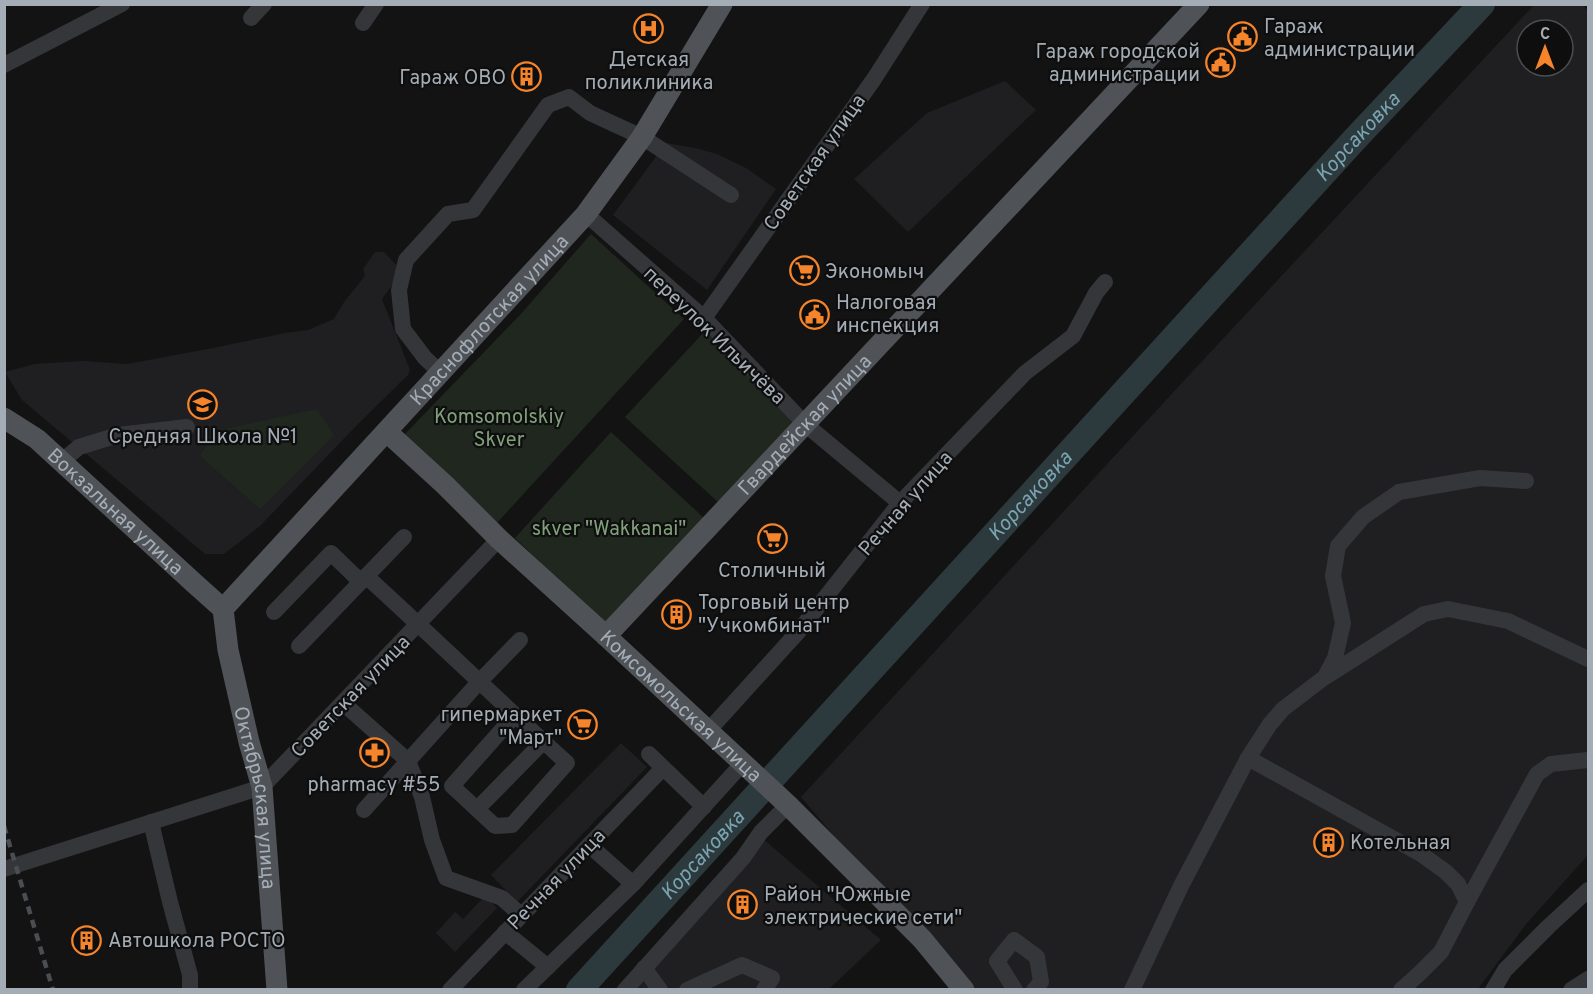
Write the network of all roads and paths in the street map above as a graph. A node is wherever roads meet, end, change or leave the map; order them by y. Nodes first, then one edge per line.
1 (122, 4) edge
2 (264, 4) edge
3 (376, 4) edge
4 (722, 4) edge
5 (922, 4) edge
6 (1178, 4) edge
7 (1199, 4) edge
8 (251, 18) dead end
9 (363, 23) dead end
10 (1169, 38) junction
11 (4, 64) edge
12 (642, 137) junction
13 (731, 195) dead end
14 (586, 214) junction
15 (1105, 282) dead end
16 (704, 318) junction
17 (441, 373) junction
18 (4, 418) edge
19 (805, 424) junction
20 (187, 427) dead end
21 (387, 432) junction
22 (61, 462) junction
23 (1526, 481) dead end
24 (900, 503) junction
25 (404, 537) dead end
26 (499, 539) junction
27 (363, 579) junction
28 (223, 609) junction
29 (273, 612) dead end
30 (418, 625) junction
31 (606, 636) junction
32 (520, 640) dead end
33 (299, 646) dead end
34 (1588, 659) edge
35 (1325, 677) junction
36 (478, 682) junction
37 (343, 703) junction
38 (515, 716) junction
39 (709, 730) junction
40 (544, 741) junction
41 (649, 754) dead end
42 (1248, 758) junction
43 (408, 760) junction
44 (1588, 760) edge
45 (663, 768) junction
46 (749, 768) junction
47 (262, 787) junction
48 (784, 800) junction
49 (704, 807) junction
50 (477, 809) junction
51 (363, 810) dead end
52 (151, 822) junction
53 (589, 845) junction
54 (4, 869) edge
55 (633, 884) junction
56 (1588, 890) edge
57 (1467, 902) junction
58 (521, 915) junction
59 (505, 932) junction
60 (548, 967) junction
61 (644, 968) junction
62 (1588, 979) edge
63 (190, 990) edge
64 (277, 990) edge
65 (450, 990) edge
66 (524, 990) edge
67 (625, 990) edge
68 (660, 990) edge
69 (687, 990) edge
70 (764, 990) edge
71 (964, 990) edge
72 (1015, 990) edge
73 (1034, 990) edge
74 (1131, 990) edge
75 (1401, 990) edge
76 (1493, 990) edge
77 (1571, 990) edge

1 - 11 street
2 - 8 street
3 - 9 street
4 - 12 main road, Краснофлотская улица
5 - 16 street, Советская улица
6 - 10 main road
7 - 10 main road, Гвардейская улица
10 - 19 main road, Гвардейская улица
12 - 13 street
12 - 14 main road, Краснофлотская улица
12 - 17 street
14 - 16 street, переулок Ильичёва
14 - 17 main road, Краснофлотская улица
15 - 24 street, Речная улица
16 - 19 street, переулок Ильичёва
17 - 21 main road, Краснофлотская улица
18 - 22 main road, Вокзальная улица
19 - 24 street, переулок Ильичёва
19 - 31 main road, Гвардейская улица
20 - 22 street
21 - 26 main road, Комсомольская улица
21 - 28 main road, Краснофлотская улица
22 - 28 main road, Вокзальная улица
23 - 35 street
24 - 39 street, Речная улица
25 - 27 street
26 - 30 street, Советская улица
26 - 31 main road, Комсомольская улица
27 - 29 street
27 - 30 street
27 - 33 street
28 - 47 main road, Октябрьская улица
30 - 36 street
30 - 37 street, Советская улица
31 - 39 main road, Комсомольская улица
32 - 36 street
34 - 35 street
35 - 42 street
36 - 38 street
36 - 43 street
37 - 43 street
37 - 47 street, Советская улица
38 - 40 street
38 - 50 street
39 - 46 main road, Комсомольская улица
40 - 50 street
40 - 50 street
41 - 45 street
42 - 57 street
42 - 74 street
43 - 51 street
43 - 58 street
44 - 57 street
45 - 49 street
45 - 53 street, Речная улица
46 - 48 main road, Комсомольская улица
46 - 49 street
47 - 52 street, Советская улица
47 - 64 main road, Октябрьская улица
48 - 61 street
48 - 71 main road, Комсомольская улица
49 - 55 street
52 - 54 street, Советская улица
52 - 63 street
53 - 55 street
53 - 58 street, Речная улица
55 - 60 street
56 - 76 street
57 - 75 street
58 - 59 street, Речная улица
59 - 60 street
59 - 65 street, Речная улица
60 - 66 street
61 - 67 street
61 - 68 street
62 - 77 street
69 - 70 street
72 - 73 street

